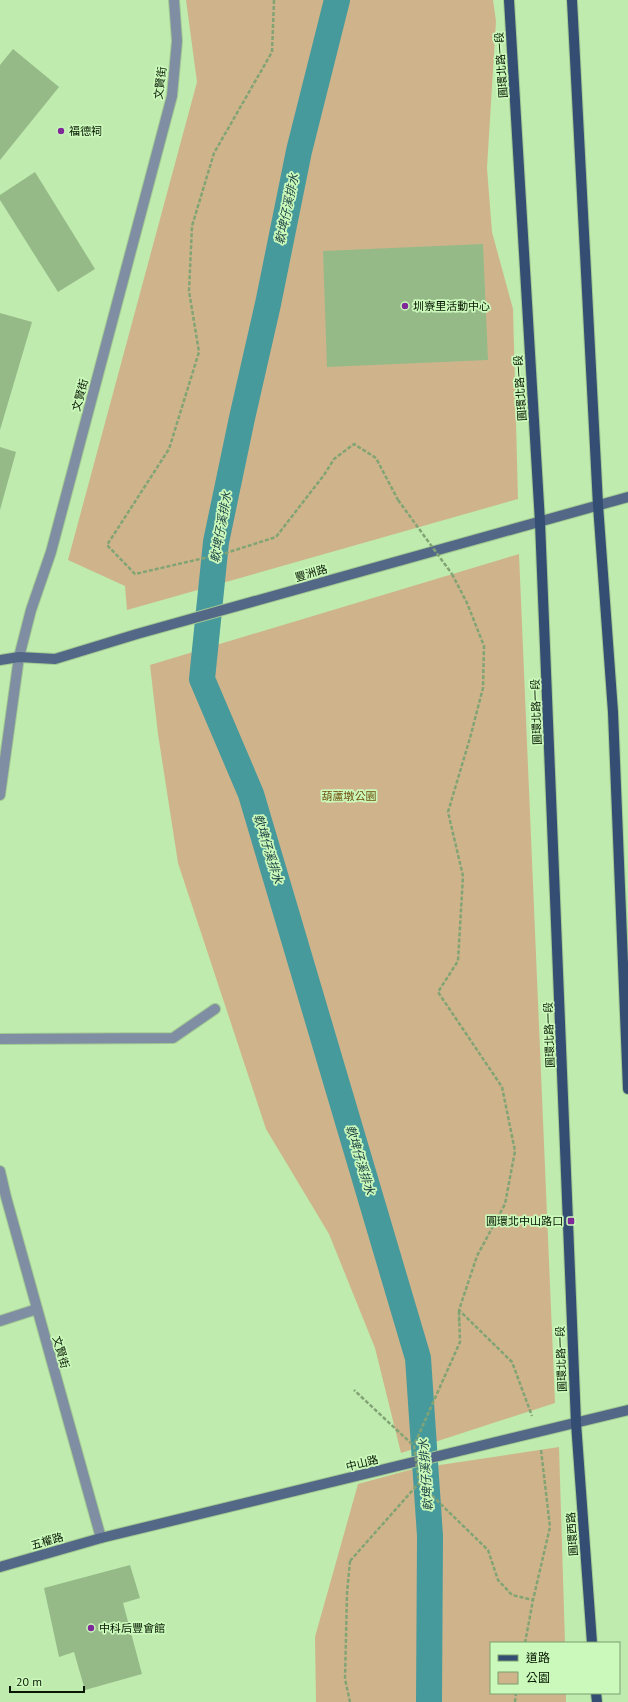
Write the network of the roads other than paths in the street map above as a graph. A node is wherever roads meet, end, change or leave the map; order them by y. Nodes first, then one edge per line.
1 (174, 0) edge
2 (509, 0) edge
3 (572, 0) edge
4 (628, 497) edge
5 (598, 505) junction
6 (540, 522) junction
7 (0, 652) edge
8 (19, 657) junction
9 (0, 660) edge
10 (0, 795) edge
11 (215, 1009) dead end
12 (0, 1039) edge
13 (628, 1089) edge
14 (0, 1171) edge
15 (37, 1309) junction
16 (0, 1321) edge
17 (628, 1410) edge
18 (576, 1423) junction
19 (101, 1538) junction
20 (0, 1567) edge
21 (592, 1642) edge

1 - 8 street, 文賢街
2 - 6 main road, 圓環北路一段
3 - 5 main road
4 - 5 street, 豐洲路
5 - 6 street, 豐洲路
5 - 13 main road
6 - 8 street, 豐洲路
6 - 18 main road, 圓環北路一段
7 - 8 street
8 - 9 street, 豐洲路
8 - 10 street, 文賢街
11 - 12 street
14 - 15 street, 文賢街
15 - 16 street
15 - 19 street, 文賢街
17 - 18 street, 中山路
18 - 19 street, 中山路
18 - 21 main road, 圓環西路
19 - 20 street, 五權路

